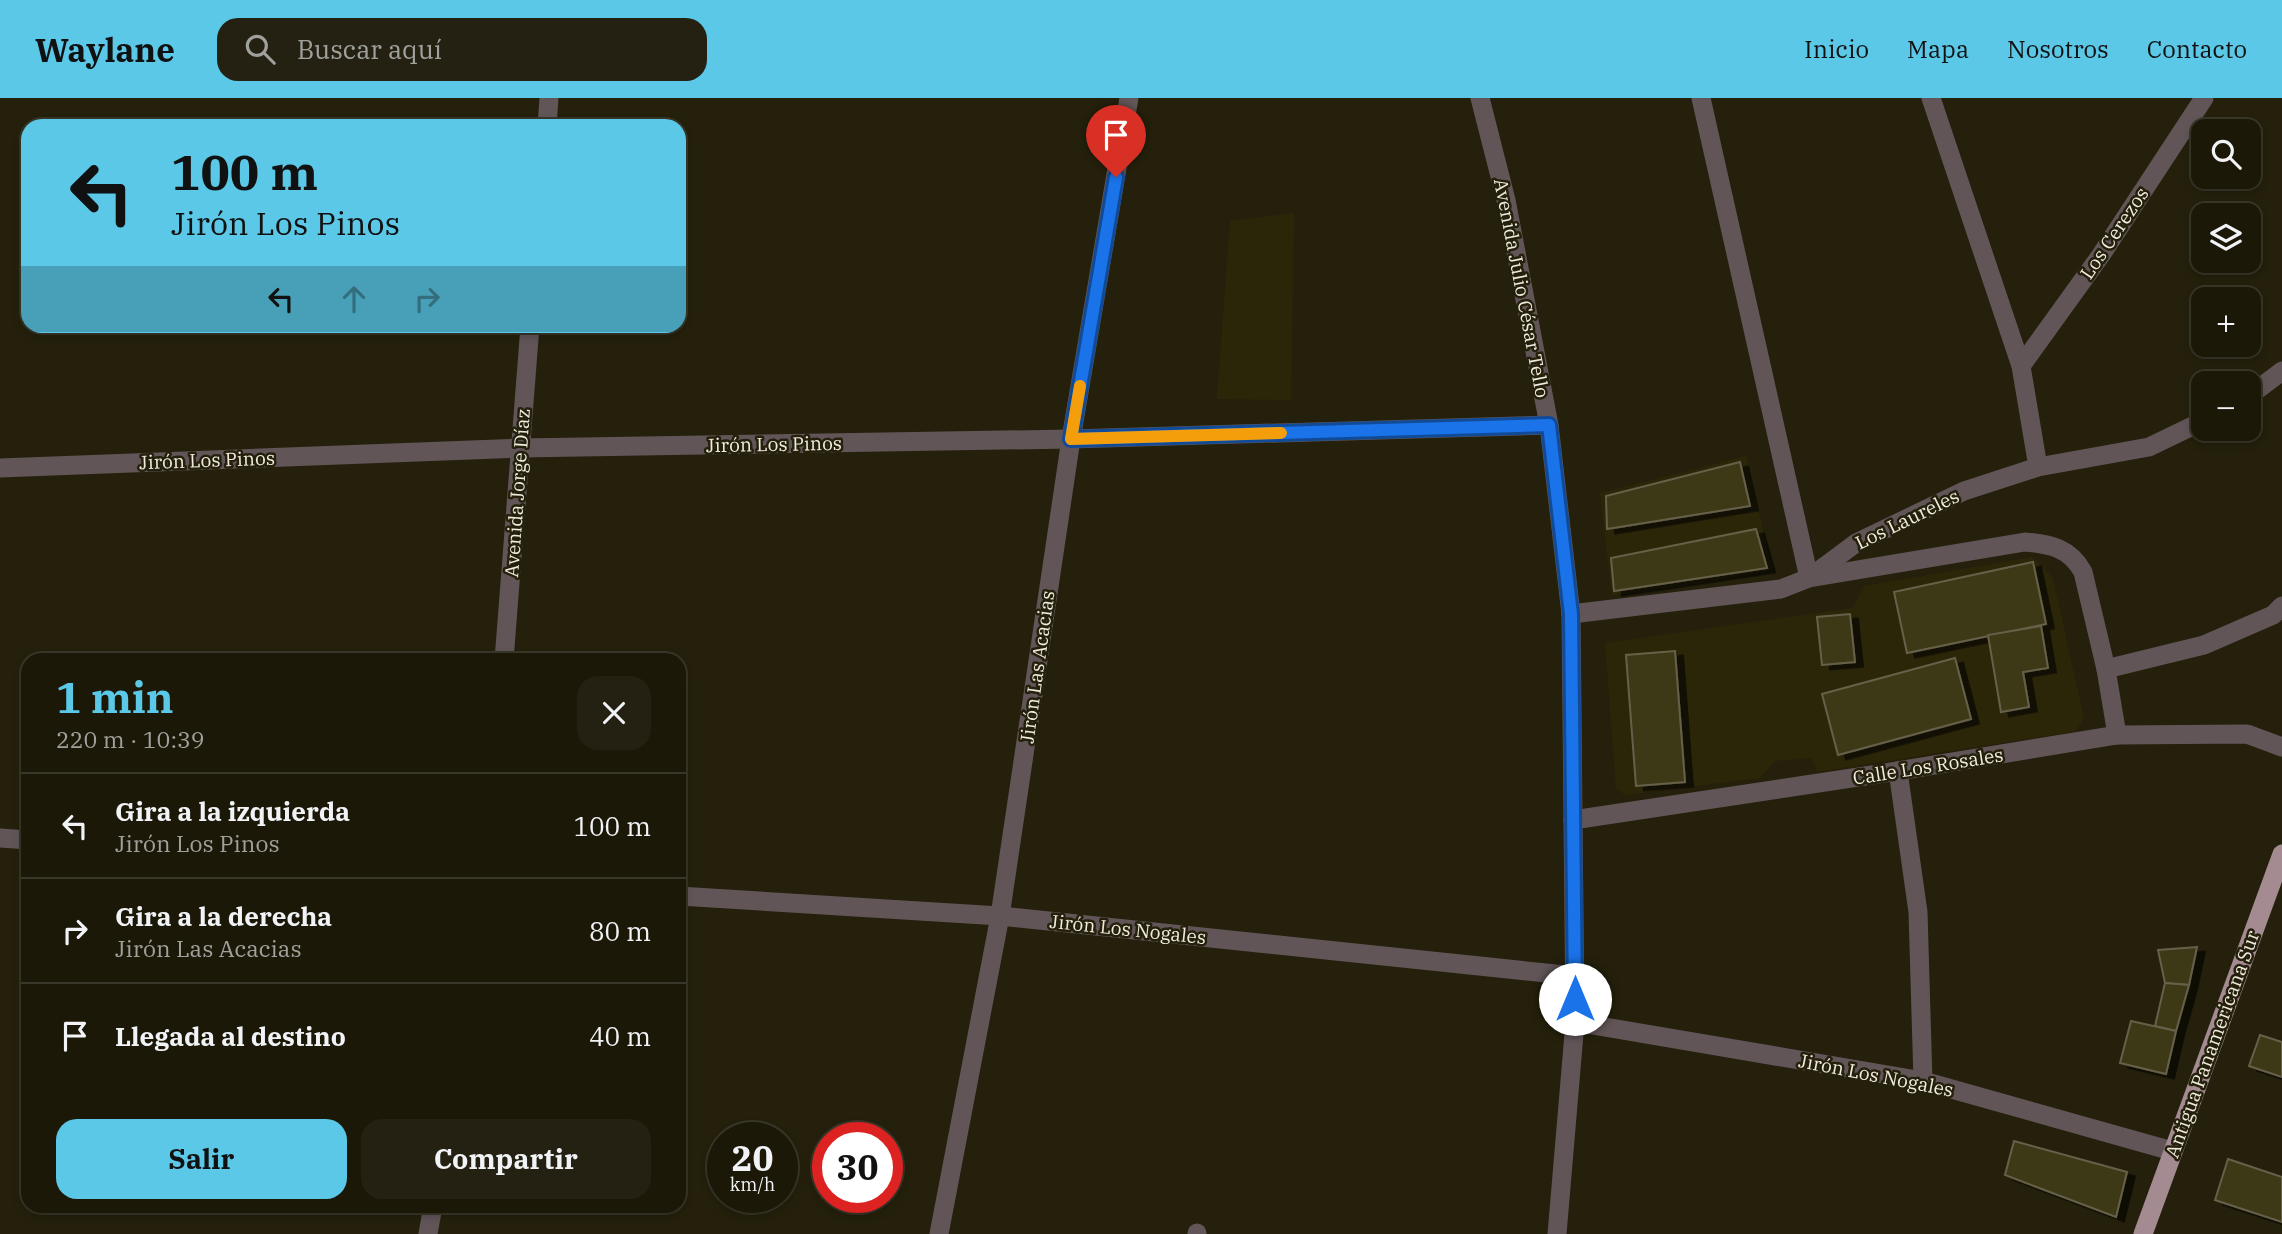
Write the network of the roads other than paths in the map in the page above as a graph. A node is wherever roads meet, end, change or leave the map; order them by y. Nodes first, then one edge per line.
1 (549, 98) edge
2 (1129, 98) edge
3 (1480, 98) edge
4 (1702, 98) edge
5 (1931, 98) edge
6 (2204, 98) edge
7 (548, 119) edge
8 (529, 333) edge
9 (2021, 366) junction
10 (2282, 371) edge
11 (2261, 387) edge
12 (1549, 425) junction
13 (2191, 427) edge
14 (1071, 439) junction
15 (520, 448) junction
16 (2038, 467) junction
17 (0, 468) edge
18 (1809, 578) junction
19 (2282, 606) edge
20 (1571, 614) junction
21 (505, 653) edge
22 (2106, 669) junction
23 (2117, 735) junction
24 (2282, 747) edge
25 (1898, 771) junction
26 (1573, 821) junction
27 (0, 838) edge
28 (21, 840) edge
29 (2282, 854) edge
30 (686, 896) edge
31 (1000, 916) junction
32 (1575, 976) junction
33 (1575, 1022) junction
34 (1923, 1081) junction
35 (2172, 1151) junction
36 (432, 1213) edge
37 (428, 1234) edge
38 (939, 1234) edge
39 (1557, 1234) edge
40 (2143, 1234) edge

1 - 7 street
2 - 14 street, Jirón Las Acacias
3 - 12 street, Avenida Julio César Tello
4 - 18 street
5 - 9 street
6 - 9 street, Los Cerezos
8 - 15 street, Avenida Jorge Díaz
9 - 16 street
10 - 11 street
12 - 14 street, Jirón Los Pinos
12 - 20 street, Avenida Julio César Tello
13 - 16 street, Los Laureles
14 - 15 street, Jirón Los Pinos
14 - 31 street, Jirón Las Acacias
15 - 17 street, Jirón Los Pinos
15 - 21 street, Avenida Jorge Díaz
16 - 18 street, Los Laureles
18 - 20 street, Los Laureles
18 - 22 street
19 - 22 street
20 - 26 street, Avenida Julio César Tello
22 - 23 street
23 - 24 street, Calle Los Rosales
23 - 25 street, Calle Los Rosales
25 - 26 street, Calle Los Rosales
25 - 34 street
26 - 32 street, Avenida Julio César Tello
27 - 28 street
29 - 35 main road, Antigua Panamericana Sur
30 - 31 street, Jirón Los Nogales
31 - 32 street, Jirón Los Nogales
31 - 38 street, Jirón Las Acacias
32 - 33 street, Avenida Julio César Tello
33 - 34 street, Jirón Los Nogales
33 - 39 street, Avenida Julio César Tello
34 - 35 street, Jirón Los Nogales
35 - 40 main road, Antigua Panamericana Sur
36 - 37 street

